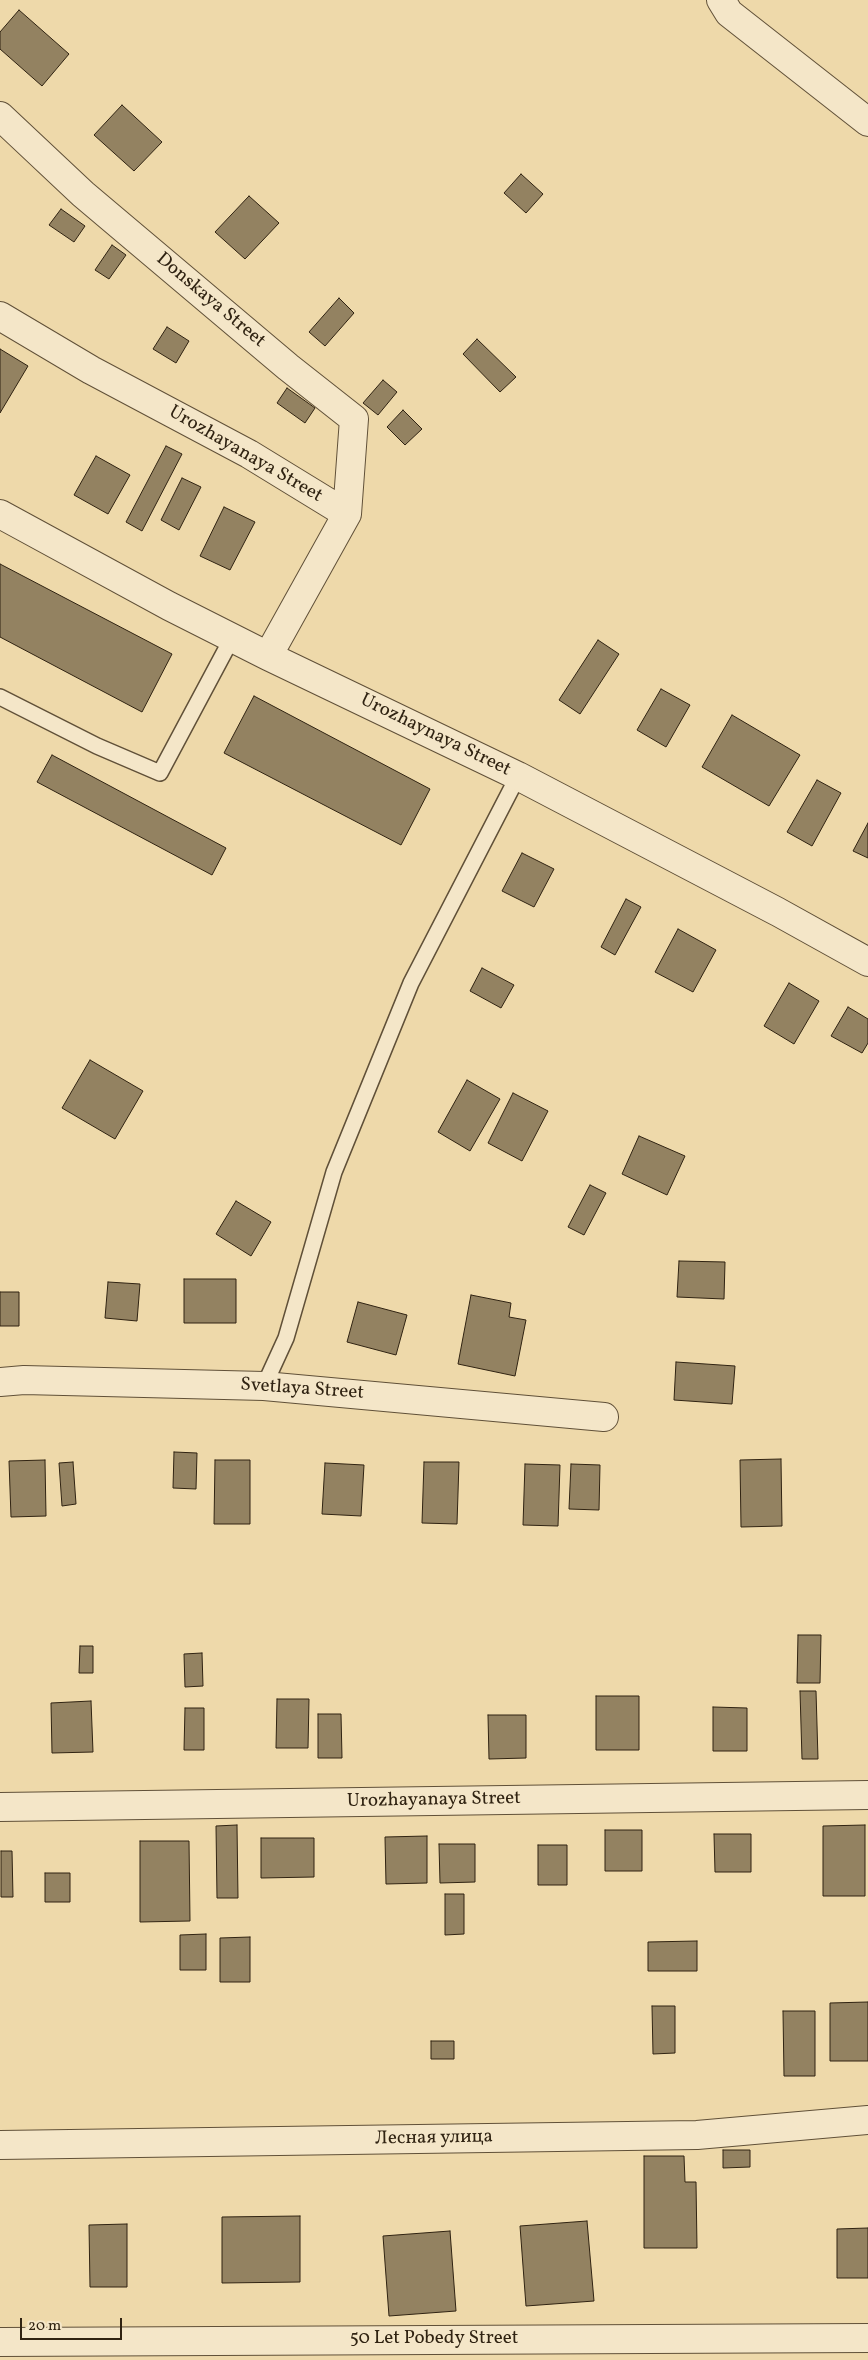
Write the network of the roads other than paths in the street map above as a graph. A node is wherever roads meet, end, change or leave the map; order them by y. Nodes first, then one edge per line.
1 (720, 0) edge
2 (0, 116) edge
3 (868, 122) edge
4 (0, 316) edge
5 (0, 514) edge
6 (347, 514) junction
7 (232, 638) junction
8 (268, 656) junction
9 (0, 697) edge
10 (518, 776) junction
11 (868, 962) edge
12 (0, 1382) edge
13 (264, 1386) junction
14 (604, 1417) dead end
15 (868, 1795) edge
16 (0, 1806) edge
17 (868, 2120) edge
18 (0, 2145) edge
19 (868, 2338) edge
20 (0, 2342) edge

1 - 3 street
2 - 6 street, Donskaya Street
4 - 6 street, Urozhayanaya Street
5 - 7 street, Urozhaynaya Street
6 - 8 street
7 - 8 street, Urozhaynaya Street
7 - 9 lane
8 - 10 street, Urozhaynaya Street
10 - 11 street, Urozhaynaya Street
10 - 13 lane
12 - 13 street, Svetlaya Street
13 - 14 street, Svetlaya Street
15 - 16 street, Urozhayanaya Street
17 - 18 street, Лесная улица
19 - 20 street, 50 Let Pobedy Street

